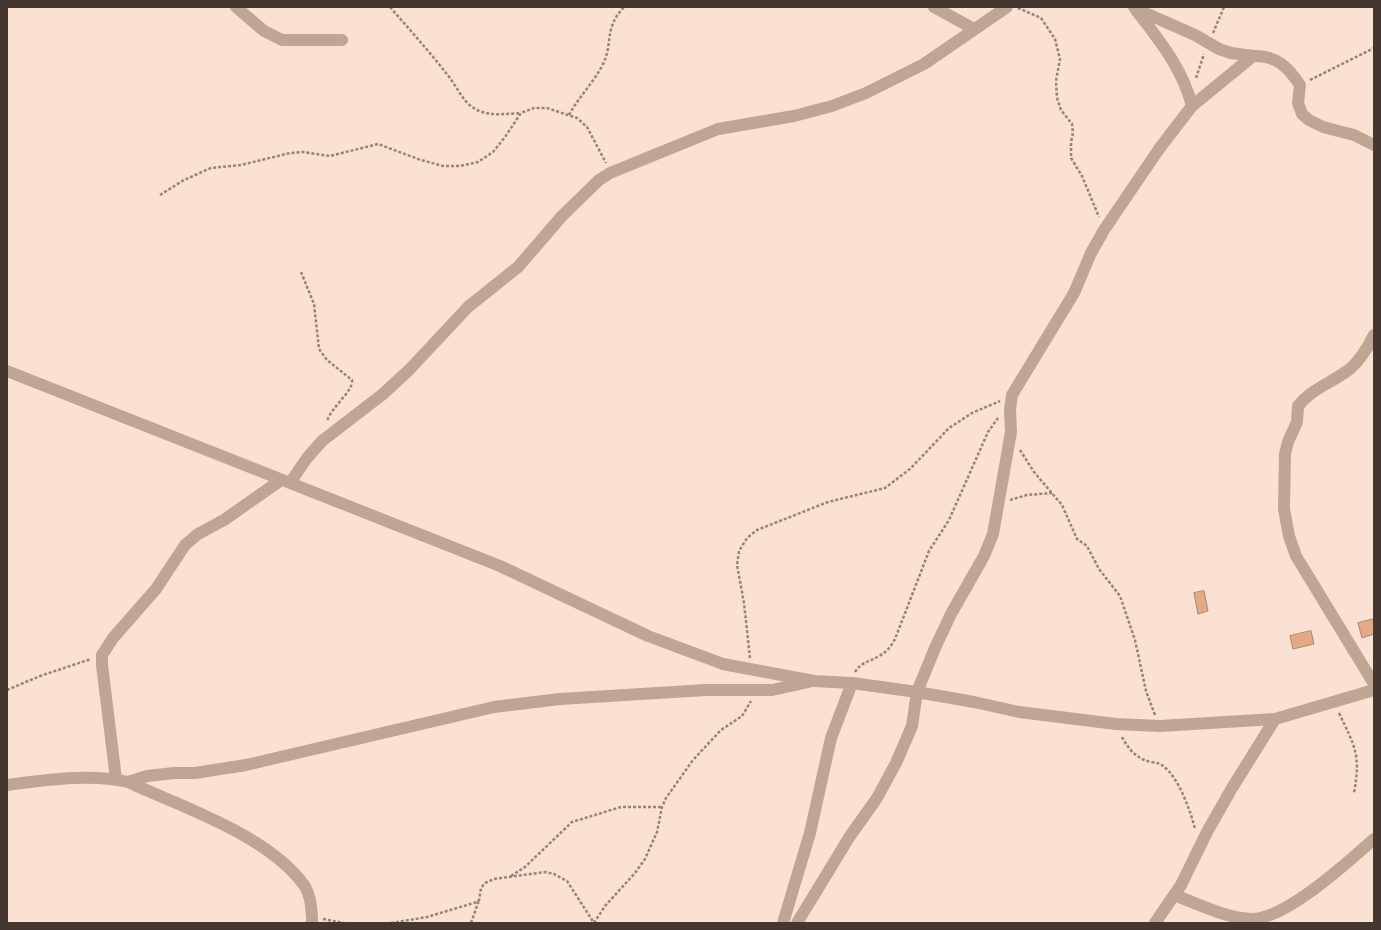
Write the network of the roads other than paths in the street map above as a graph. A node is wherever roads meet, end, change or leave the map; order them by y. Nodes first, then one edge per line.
1 (236, 7) edge
2 (934, 7) edge
3 (1007, 7) edge
4 (1135, 8) edge
5 (974, 29) junction
6 (342, 40) dead end
7 (1253, 56) junction
8 (1191, 101) junction
9 (1374, 144) edge
10 (1374, 335) edge
11 (7, 371) edge
12 (286, 482) junction
13 (814, 681) junction
14 (852, 683) junction
15 (1374, 684) edge
16 (1374, 690) edge
17 (918, 692) junction
18 (1275, 719) junction
19 (116, 779) junction
20 (128, 782) junction
21 (7, 785) edge
22 (1374, 839) edge
23 (1174, 895) junction
24 (312, 919) edge
25 (783, 923) edge
26 (797, 923) edge
27 (1155, 923) edge

1 - 6 street
2 - 5 street
3 - 5 street
4 - 7 street
4 - 8 street
5 - 12 street
7 - 8 street
7 - 9 street
8 - 17 street
10 - 15 street
11 - 12 street
12 - 13 street
12 - 19 street
13 - 14 street
13 - 20 street
14 - 17 street
14 - 25 street
16 - 18 street
17 - 18 street
17 - 26 street
18 - 23 street
19 - 20 street
19 - 21 street
20 - 24 street
22 - 23 street
23 - 27 street

